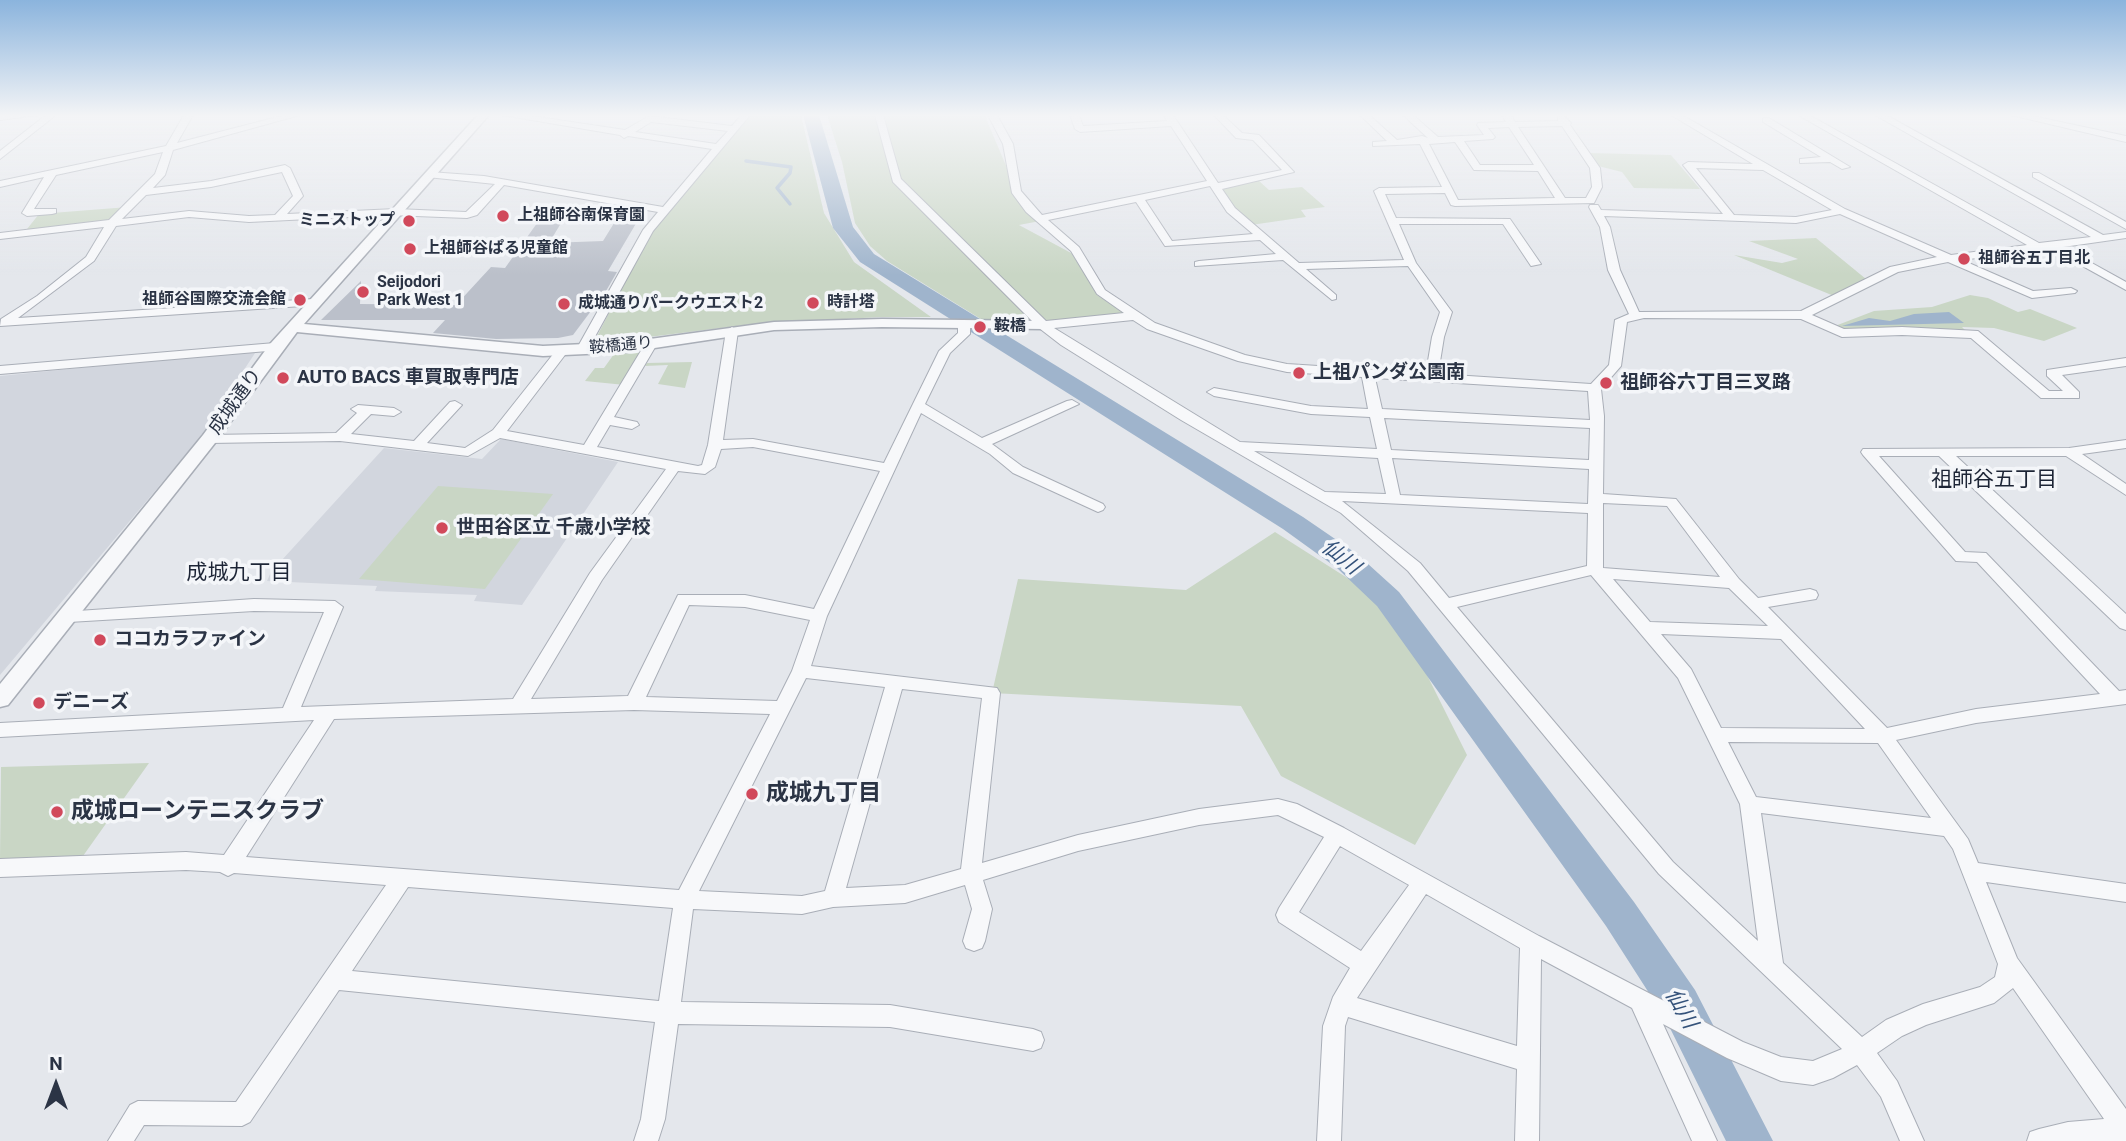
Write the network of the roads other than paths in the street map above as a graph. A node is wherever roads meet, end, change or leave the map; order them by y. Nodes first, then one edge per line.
1 (74, 168) edge
2 (162, 168) edge
3 (284, 168) edge
4 (285, 168) edge
5 (435, 168) edge
6 (701, 168) edge
7 (892, 168) edge
8 (1012, 168) edge
9 (1202, 168) edge
10 (1285, 168) edge
11 (1436, 168) edge
12 (1540, 168) edge
13 (1595, 168) edge
14 (1691, 168) edge
15 (1769, 168) edge
16 (1897, 168) edge
17 (1979, 168) edge
18 (52, 173) junction
19 (430, 174) junction
20 (2036, 175) dead end
21 (502, 182) junction
22 (0, 184) edge
23 (1213, 185) junction
24 (1447, 190) junction
25 (143, 192) junction
26 (1139, 198) junction
27 (1562, 201) junction
28 (1590, 201) junction
29 (666, 210) junction
30 (52, 211) dead end
31 (1841, 211) junction
32 (395, 213) junction
33 (1599, 213) junction
34 (278, 218) junction
35 (1042, 218) junction
36 (1731, 218) junction
37 (1392, 221) junction
38 (112, 223) junction
39 (2126, 226) edge
40 (2126, 235) edge
41 (0, 236) edge
42 (1261, 237) junction
43 (2107, 237) junction
44 (2126, 243) edge
45 (2050, 244) junction
46 (2036, 246) junction
47 (1285, 257) junction
48 (1951, 258) junction
49 (1411, 263) junction
50 (1199, 264) dead end
51 (1535, 264) dead end
52 (1298, 266) junction
53 (2126, 287) edge
54 (2071, 291) dead end
55 (1332, 298) dead end
56 (314, 303) junction
57 (1635, 315) junction
58 (1804, 315) junction
59 (1133, 316) junction
60 (1, 324) edge
61 (998, 324) joint
62 (1043, 325) junction
63 (293, 327) junction
64 (957, 328) junction
65 (732, 331) junction
66 (651, 344) junction
67 (275, 347) junction
68 (582, 350) junction
69 (562, 351) junction
70 (2126, 362) edge
71 (0, 370) edge
72 (1368, 375) junction
73 (1431, 379) junction
74 (1594, 388) junction
75 (1214, 392) dead end
76 (1072, 404) dead end
77 (455, 405) dead end
78 (918, 406) junction
79 (394, 412) dead end
80 (1377, 413) junction
81 (606, 420) junction
82 (1597, 424) junction
83 (632, 425) dead end
84 (498, 433) junction
85 (340, 437) junction
86 (209, 439) junction
87 (982, 443) junction
88 (2126, 444) edge
89 (418, 445) junction
90 (715, 445) junction
91 (1240, 446) junction
92 (588, 450) junction
93 (1942, 452) junction
94 (2069, 452) junction
95 (1385, 455) junction
96 (1596, 465) junction
97 (675, 466) junction
98 (888, 468) junction
99 (2126, 491) edge
100 (1323, 496) junction
101 (1394, 499) junction
102 (1594, 503) junction
103 (1098, 507) dead end
104 (1597, 571) junction
105 (1733, 583) junction
106 (1810, 595) dead end
107 (1446, 604) junction
108 (1755, 604) junction
109 (69, 616) junction
110 (819, 616) junction
111 (2126, 624) edge
112 (1647, 628) junction
113 (1785, 633) junction
114 (800, 671) junction
115 (895, 682) junction
116 (2121, 698) edge
117 (0, 699) edge
118 (634, 703) junction
119 (518, 706) junction
120 (780, 708) junction
121 (328, 712) junction
122 (289, 714) junction
123 (0, 730) edge
124 (1716, 735) junction
125 (1883, 736) junction
126 (1750, 804) junction
127 (1950, 829) junction
128 (1337, 834) junction
129 (228, 867) junction
130 (0, 868) edge
131 (1974, 871) junction
132 (971, 872) junction
133 (403, 878) junction
134 (1422, 883) junction
135 (2126, 893) edge
136 (833, 898) junction
137 (686, 900) junction
138 (974, 941) dead end
139 (1531, 943) junction
140 (2010, 964) junction
141 (1364, 965) junction
142 (1773, 969) junction
143 (334, 979) junction
144 (1341, 1004) junction
145 (1647, 1004) junction
146 (668, 1013) junction
147 (1033, 1040) dead end
148 (1861, 1051) junction
149 (1529, 1060) junction
150 (2126, 1129) edge
151 (1334, 1139) edge
152 (120, 1141) edge
153 (646, 1141) edge
154 (1527, 1141) edge
155 (1705, 1141) edge
156 (1912, 1141) edge
157 (2039, 1141) edge

1 - 18 street
2 - 25 street
3 - 25 street
4 - 34 street
5 - 19 street, 成城通り
6 - 29 street
7 - 62 street
8 - 35 street
9 - 23 street
10 - 23 street
11 - 24 street
12 - 27 street
13 - 28 street
14 - 36 street
15 - 31 street
16 - 46 street
17 - 43 street
18 - 22 street
18 - 30 street
19 - 21 street
19 - 32 street, 成城通り
20 - 39 street
21 - 29 street
21 - 32 street
23 - 26 street
23 - 42 street
24 - 27 street
24 - 37 street
25 - 38 street
26 - 35 street
26 - 42 street
27 - 28 street
28 - 33 street
29 - 68 street
31 - 36 street
31 - 48 street
32 - 34 street
32 - 56 street, 成城通り
33 - 36 street
33 - 57 street
34 - 38 street
35 - 59 street
37 - 49 street
37 - 51 street
38 - 41 street
38 - 60 street
40 - 43 street
42 - 47 street
43 - 44 street
43 - 45 street
45 - 46 street
45 - 53 street
46 - 48 street
47 - 50 street
47 - 52 street
48 - 54 street
48 - 58 street
49 - 52 street
49 - 73 street
52 - 55 street
56 - 60 street
56 - 63 street, 成城通り
57 - 58 street
57 - 74 street
58 - 70 street
59 - 62 street
59 - 72 street
61 - 62 street
61 - 64 street, 鞍橋通り
62 - 91 street
63 - 67 street, 成城通り
63 - 69 street, 鞍橋通り
64 - 65 street, 鞍橋通り
64 - 78 street
65 - 66 street, 鞍橋通り
65 - 90 street
66 - 68 street, 鞍橋通り
66 - 81 street
67 - 71 street
67 - 86 street, 成城通り
68 - 69 street, 鞍橋通り
69 - 84 street
72 - 73 street
72 - 80 street
73 - 74 street
74 - 82 street
75 - 80 street
76 - 87 street
77 - 89 street
78 - 87 street
78 - 98 street
79 - 85 street
80 - 82 street
80 - 95 street
81 - 83 street
81 - 92 street
82 - 96 street
84 - 89 street
84 - 92 street
85 - 86 street
85 - 89 street
86 - 109 street, 成城通り
87 - 103 street
88 - 94 street
90 - 97 street
90 - 98 street
91 - 95 street
91 - 100 street
92 - 97 street
93 - 94 street
93 - 111 street
93 - 116 street
94 - 99 street
95 - 96 street
95 - 101 street
96 - 102 street
97 - 119 street
98 - 110 street
100 - 101 street
100 - 107 street
101 - 102 street
102 - 104 street
102 - 105 street
104 - 105 street
104 - 107 street
104 - 112 street
105 - 108 street
106 - 108 street
107 - 142 street
108 - 113 street
109 - 117 street, 成城通り
109 - 122 street
110 - 114 street
110 - 118 street
112 - 113 street
112 - 124 street
113 - 125 street
114 - 115 street
114 - 120 street
115 - 132 street
115 - 136 street
116 - 125 street
118 - 119 street
118 - 120 street
119 - 121 street
120 - 137 street
121 - 122 street
121 - 129 street
122 - 123 street
124 - 125 street
124 - 126 street
125 - 127 street
126 - 127 street
126 - 142 street
127 - 131 street
128 - 132 street
128 - 134 street
128 - 141 street
129 - 130 street
129 - 133 street
131 - 135 street
131 - 140 street
132 - 136 street
132 - 138 street
133 - 137 street
133 - 143 street
134 - 139 street
134 - 141 street
136 - 137 street
137 - 146 street
139 - 145 street
139 - 149 street
140 - 148 street
140 - 150 street
141 - 144 street
142 - 148 street
143 - 146 street
143 - 152 street
144 - 149 street
144 - 151 street
145 - 148 street
145 - 155 street
146 - 147 street
146 - 153 street
148 - 156 street
149 - 154 street
150 - 157 street

